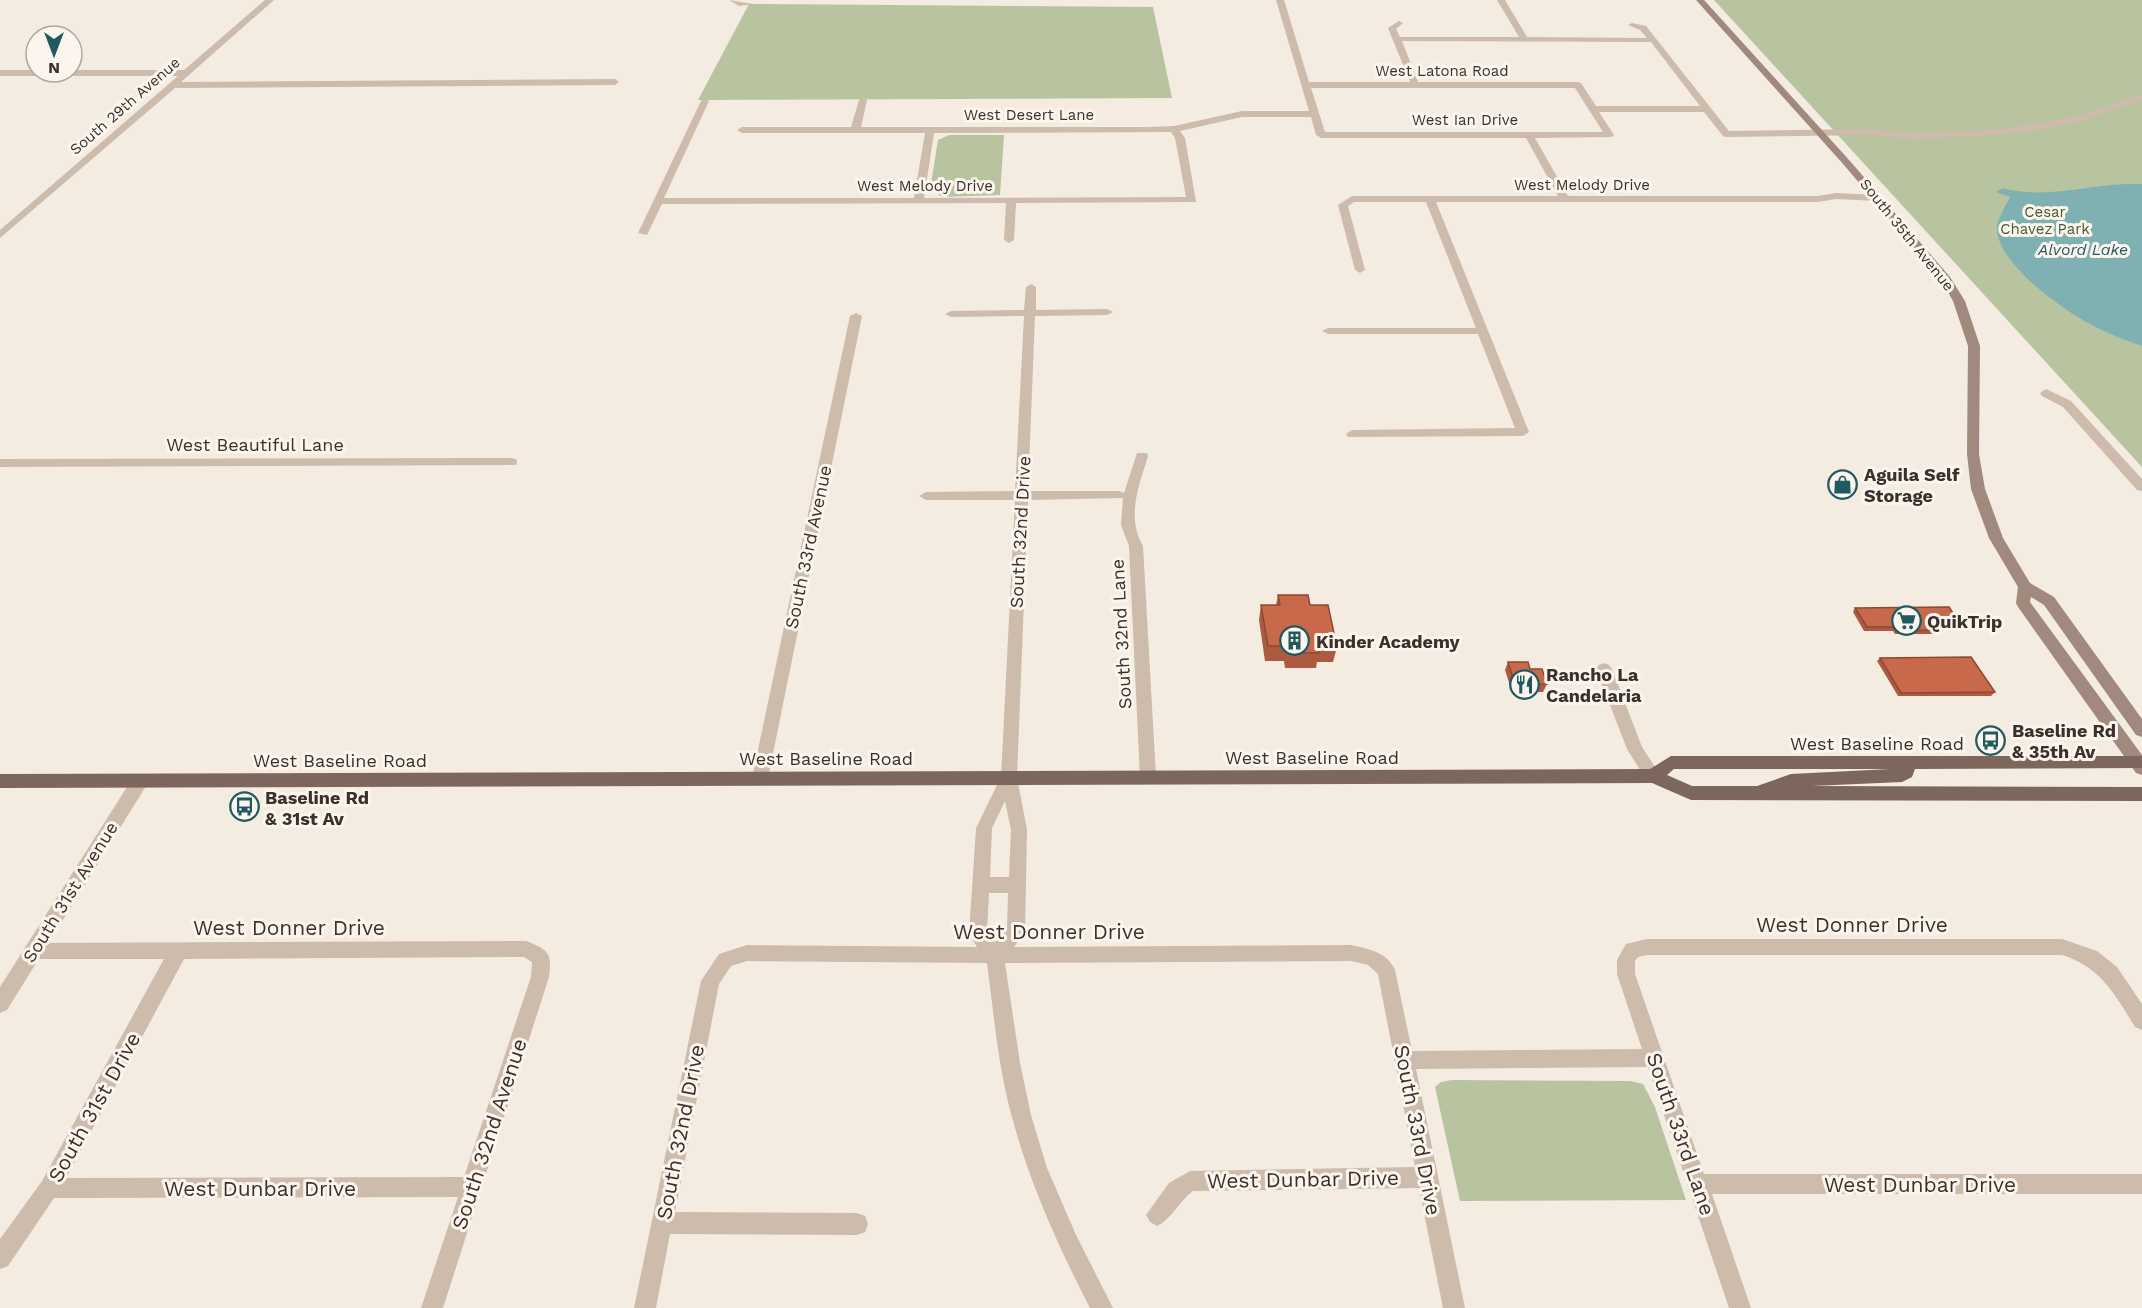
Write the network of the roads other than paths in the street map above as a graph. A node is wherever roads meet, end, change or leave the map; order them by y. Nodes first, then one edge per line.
1 (270, 0) edge
2 (734, 0) edge
3 (1280, 0) edge
4 (1501, 0) edge
5 (1700, 0) edge
6 (748, 4) dead end
7 (1399, 24) dead end
8 (1632, 25) dead end
9 (1396, 39) junction
10 (1525, 40) junction
11 (1653, 40) junction
12 (0, 72) edge
13 (186, 73) junction
14 (615, 82) dead end
15 (173, 85) junction
16 (1306, 85) junction
17 (1415, 85) junction
18 (2142, 97) edge
19 (862, 100) dead end
20 (705, 101) dead end
21 (1593, 109) junction
22 (1706, 109) junction
23 (1315, 114) junction
24 (1174, 129) junction
25 (742, 130) dead end
26 (855, 130) junction
27 (930, 130) junction
28 (1821, 133) junction
29 (1529, 135) junction
30 (1877, 198) junction
31 (1564, 200) junction
32 (658, 201) junction
33 (918, 201) junction
34 (1011, 201) junction
35 (1431, 201) junction
36 (643, 233) dead end
37 (0, 235) edge
38 (1009, 240) dead end
39 (1360, 270) dead end
40 (1031, 287) dead end
41 (1107, 312) dead end
42 (1030, 313) junction
43 (951, 314) dead end
44 (856, 316) dead end
45 (1328, 331) dead end
46 (1484, 331) junction
47 (2046, 393) dead end
48 (1352, 434) dead end
49 (1142, 456) dead end
50 (511, 462) dead end
51 (0, 463) edge
52 (2142, 487) edge
53 (1022, 495) junction
54 (1119, 495) dead end
55 (926, 496) dead end
56 (2025, 587) junction
57 (1604, 669) dead end
58 (2142, 731) edge
59 (1909, 762) junction
60 (2140, 764) edge
61 (1653, 776) junction
62 (1009, 777) junction
63 (1148, 777) junction
64 (760, 778) junction
65 (0, 781) edge
66 (140, 781) junction
67 (1752, 794) junction
68 (2142, 794) edge
69 (981, 885) junction
70 (1017, 885) junction
71 (33, 951) junction
72 (179, 951) junction
73 (995, 955) junction
74 (542, 958) joint
75 (1373, 958) joint
76 (725, 960) joint
77 (1626, 960) joint
78 (0, 1004) edge
79 (2142, 1021) edge
80 (1654, 1058) junction
81 (1404, 1060) junction
82 (1427, 1177) junction
83 (1698, 1184) junction
84 (2142, 1184) edge
85 (471, 1187) junction
86 (49, 1188) junction
87 (1157, 1215) dead end
88 (662, 1223) junction
89 (857, 1224) dead end
90 (0, 1258) edge
91 (432, 1308) edge
92 (645, 1308) edge
93 (1102, 1308) edge
94 (1454, 1308) edge
95 (1740, 1308) edge

1 - 13 street, South 29th Avenue
2 - 6 street
3 - 16 street
4 - 10 street
5 - 28 main road, South 35th Avenue
7 - 9 street
8 - 11 street
9 - 10 street
9 - 17 street
10 - 11 street
11 - 22 street
12 - 13 street
13 - 15 street, South 29th Avenue
14 - 15 street
15 - 37 street, South 29th Avenue
16 - 17 street, West Latona Road
16 - 23 street
17 - 21 street, West Latona Road
18 - 28 street
19 - 26 street
20 - 32 street
21 - 22 street
21 - 29 street, West Ian Drive
22 - 28 street
23 - 24 street, West Desert Lane
23 - 29 street, West Ian Drive
24 - 27 street, West Desert Lane
24 - 34 street, West Melody Drive
25 - 26 street, West Desert Lane
26 - 27 street, West Desert Lane
27 - 33 street
28 - 30 main road, South 35th Avenue
29 - 31 street
30 - 31 street, West Melody Drive
30 - 56 main road, South 35th Avenue
31 - 35 street, West Melody Drive
32 - 33 street, West Melody Drive
32 - 36 street
33 - 34 street, West Melody Drive
34 - 38 street
35 - 39 street, West Melody Drive
35 - 46 street
40 - 42 street, South 32nd Drive
41 - 42 street
42 - 43 street
42 - 53 street, South 32nd Drive
44 - 64 street, South 33rd Avenue
45 - 46 street
46 - 48 street
47 - 52 street
49 - 63 street, South 32nd Lane
50 - 51 street, West Beautiful Lane
53 - 54 street
53 - 55 street
53 - 62 street, South 32nd Drive
56 - 58 main road, South 35th Avenue
56 - 60 main road, South 35th Avenue
57 - 61 street
59 - 60 main road, West Baseline Road
59 - 61 main road, West Baseline Road
59 - 67 main road
61 - 63 main road, West Baseline Road
61 - 67 main road, West Baseline Road
62 - 63 main road, West Baseline Road
62 - 64 main road, West Baseline Road
62 - 69 street
62 - 70 street
64 - 66 main road, West Baseline Road
65 - 66 main road, West Baseline Road
66 - 71 street, South 31st Avenue
67 - 68 main road, West Baseline Road
69 - 70 street
69 - 73 street
70 - 73 street
71 - 72 street, West Donner Drive
71 - 78 street, South 31st Avenue
72 - 74 street, West Donner Drive
72 - 86 street, South 31st Drive
73 - 75 street, West Donner Drive
73 - 76 street, West Donner Drive
73 - 93 street
74 - 85 street, South 32nd Avenue
75 - 81 street, South 33rd Drive
76 - 88 street, South 32nd Drive
77 - 79 street, West Donner Drive
77 - 80 street, South 33rd Lane
80 - 81 street
80 - 83 street, South 33rd Lane
81 - 82 street, South 33rd Drive
82 - 87 street, West Dunbar Drive
82 - 94 street, South 33rd Drive
83 - 84 street, West Dunbar Drive
83 - 95 street, South 33rd Lane
85 - 86 street, West Dunbar Drive
85 - 91 street, South 32nd Avenue
86 - 90 street, South 31st Drive
88 - 89 street
88 - 92 street, South 32nd Drive

